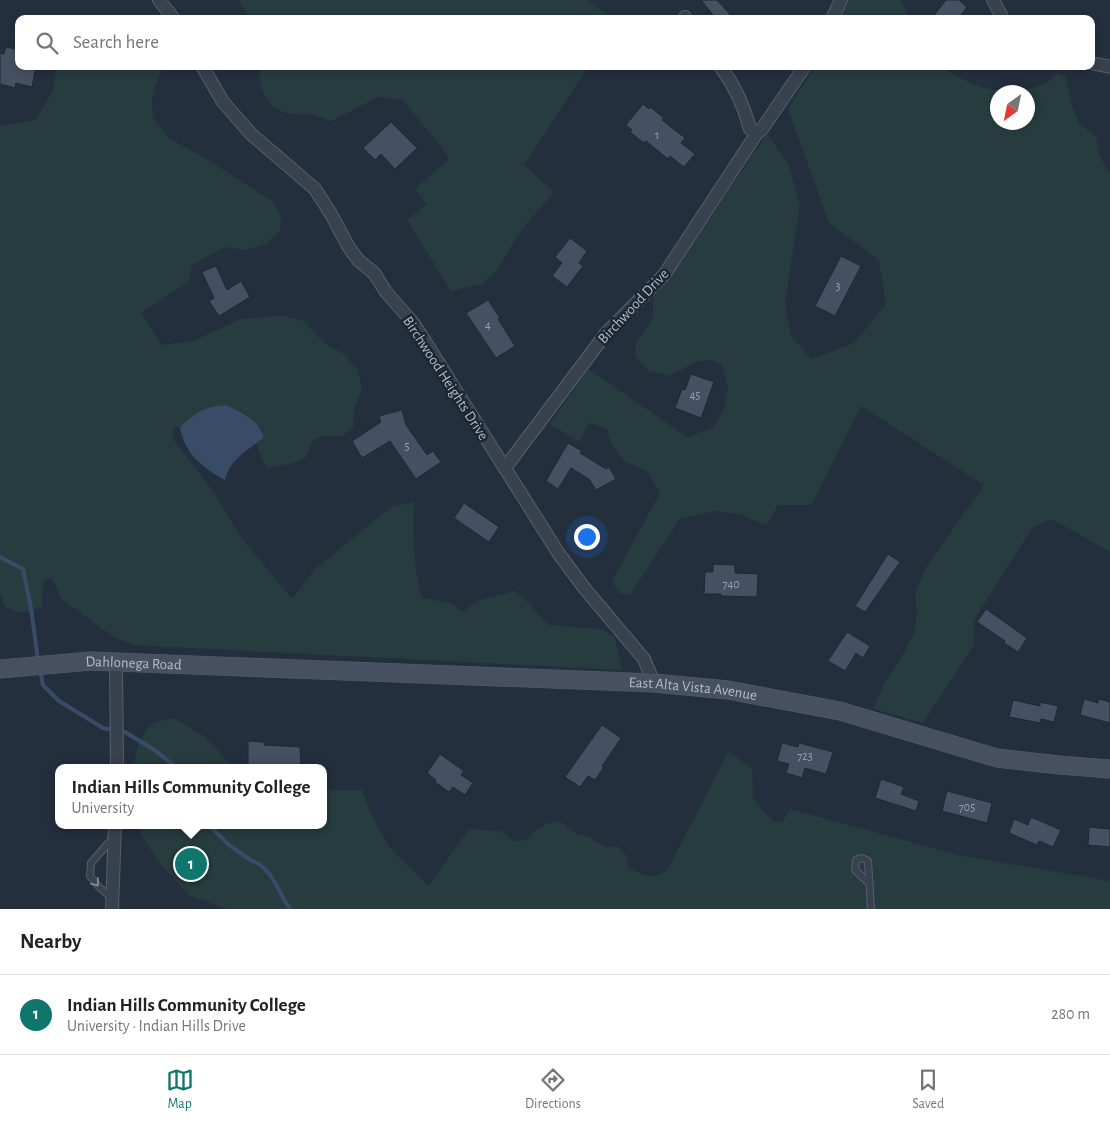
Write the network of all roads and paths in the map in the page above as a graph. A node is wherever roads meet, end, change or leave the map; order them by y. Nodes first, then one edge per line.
1 (159, 0) edge
2 (841, 0) edge
3 (993, 0) edge
4 (171, 15) edge
5 (834, 15) edge
6 (1001, 15) edge
7 (1095, 64) edge
8 (1110, 67) edge
9 (204, 70) edge
10 (723, 70) edge
11 (802, 70) edge
12 (757, 133) junction
13 (505, 468) junction
14 (116, 662) junction
15 (266, 668) joint
16 (0, 669) edge
17 (654, 683) junction
18 (117, 764) edge
19 (1110, 769) edge
20 (115, 830) edge
21 (870, 884) dead end
22 (112, 904) edge
23 (871, 909) edge

1 - 4 street
2 - 5 street
3 - 6 street
7 - 8 street
9 - 13 street, Birchwood Heights Drive
10 - 12 street
11 - 12 street, Birchwood Drive
12 - 13 street, Birchwood Drive
13 - 17 street, Birchwood Heights Drive
14 - 15 main road, Dahlonega Road
14 - 16 main road, Dahlonega Road
14 - 18 street
15 - 17 main road, East Alta Vista Avenue
17 - 19 main road, East Alta Vista Avenue
20 - 22 street
20 -> 22 lane
21 - 23 lane

